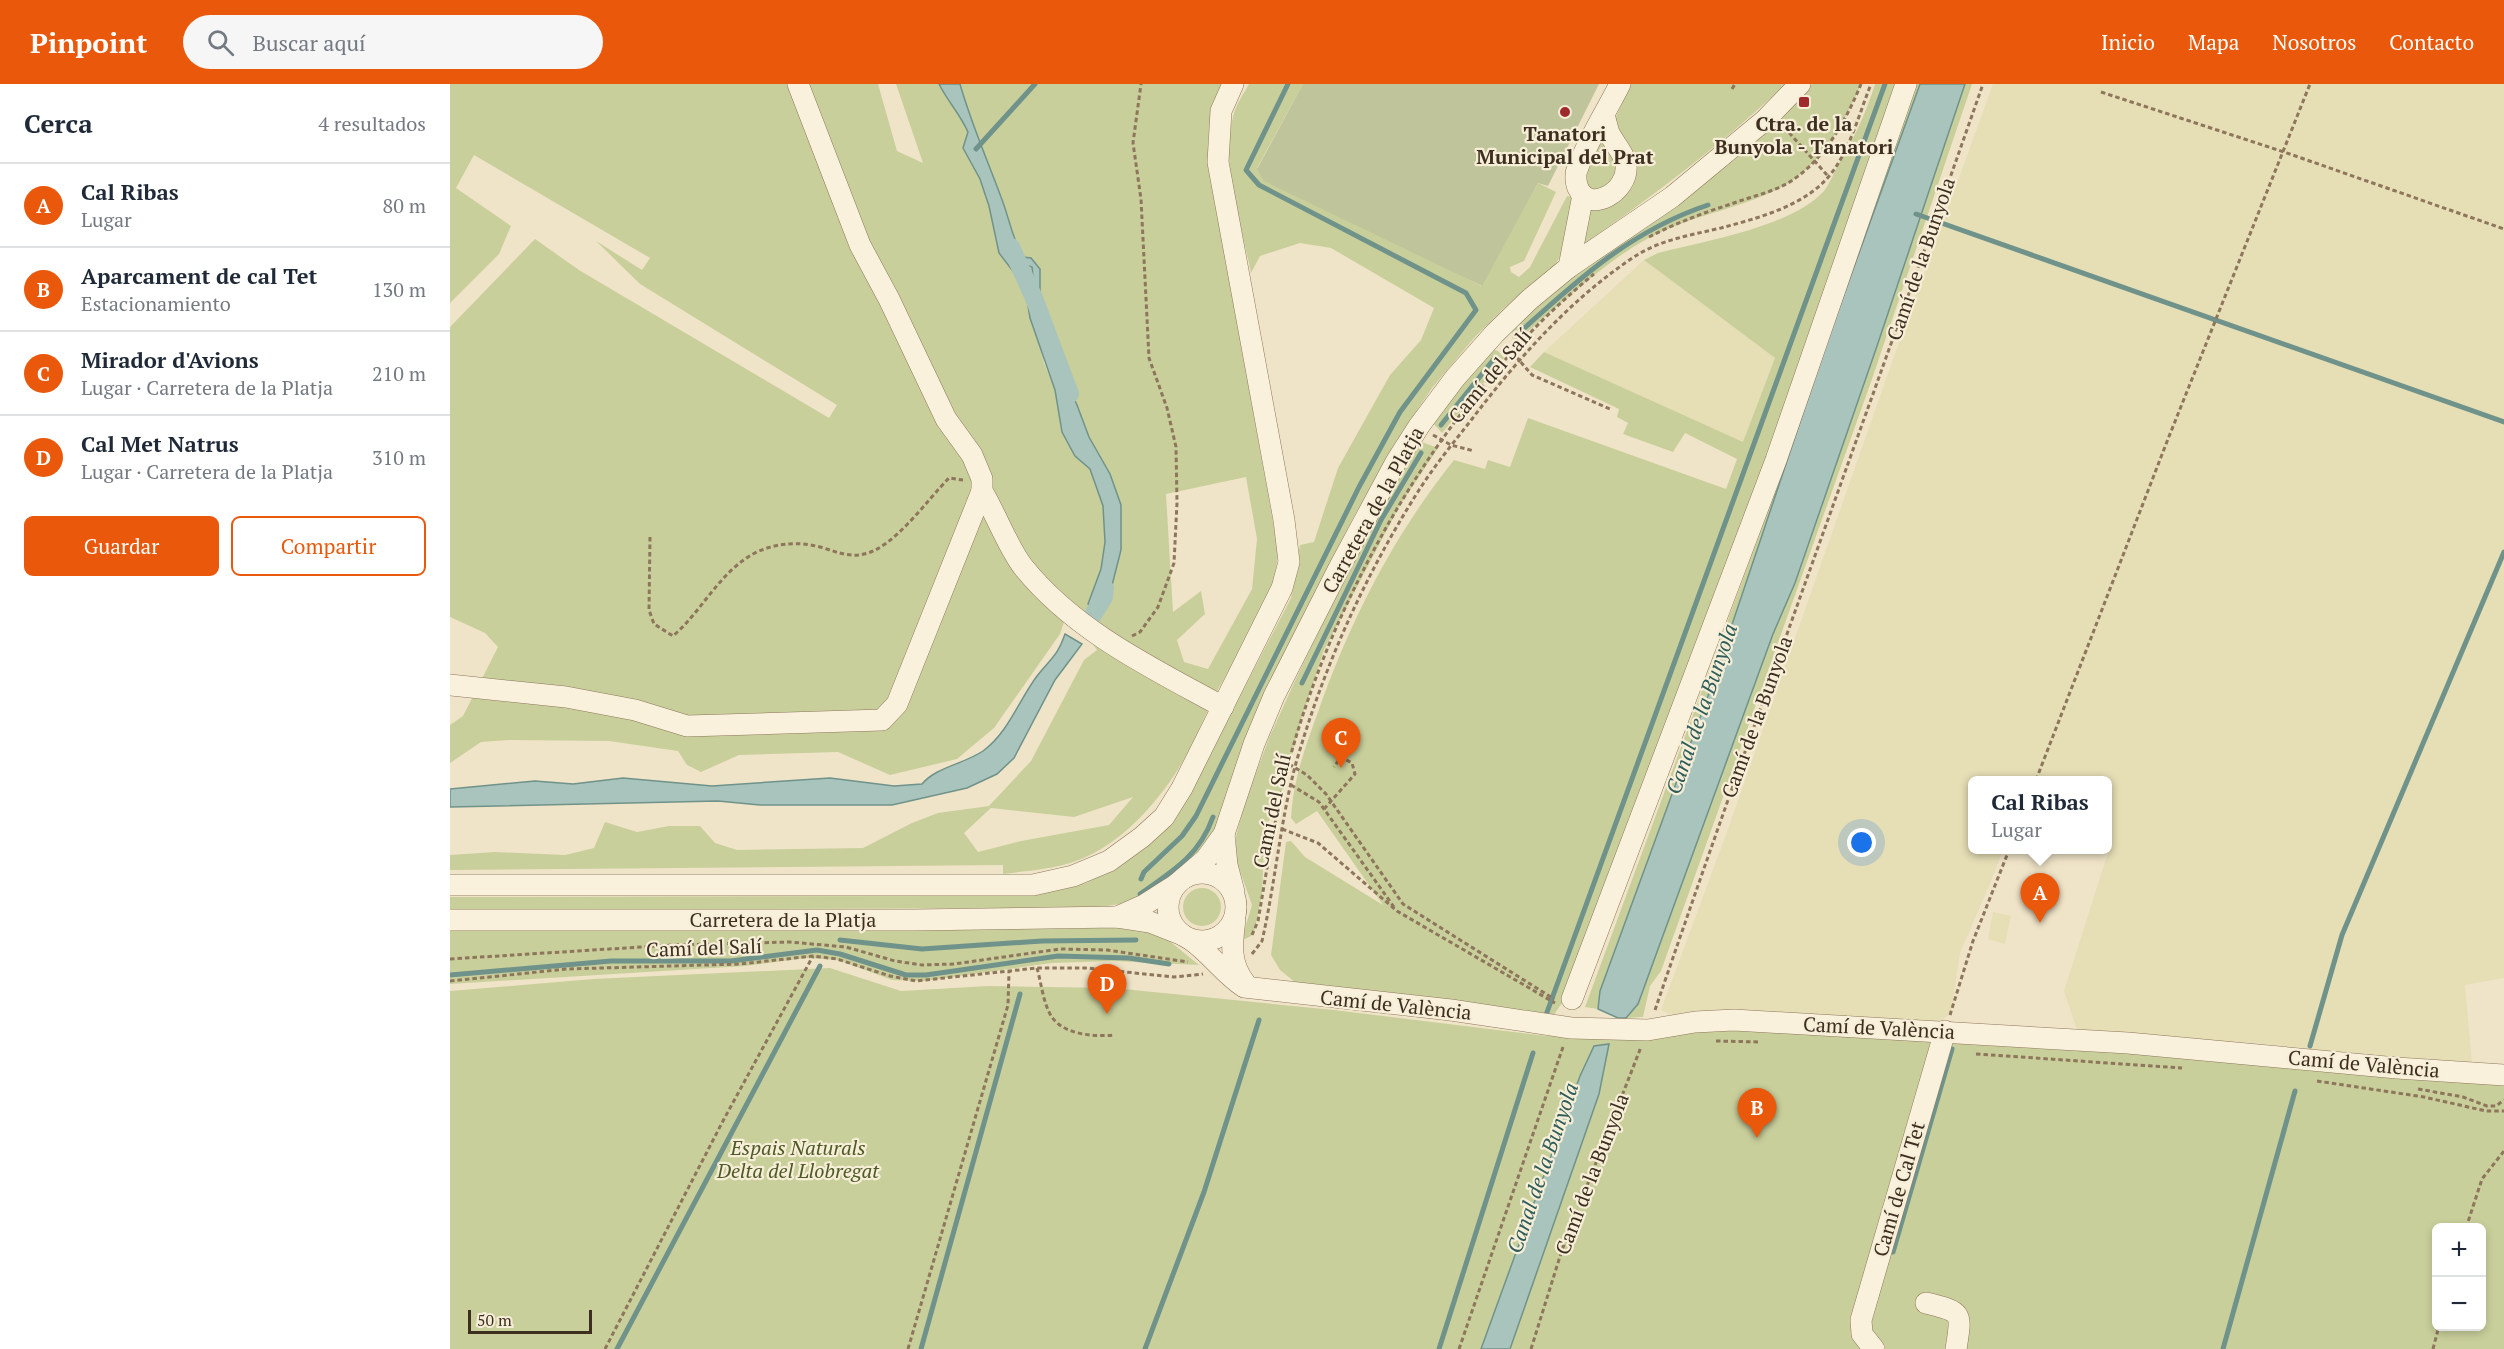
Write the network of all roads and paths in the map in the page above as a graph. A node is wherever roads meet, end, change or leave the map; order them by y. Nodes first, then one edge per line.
1 (798, 84) edge
2 (1141, 84) edge
3 (1233, 84) edge
4 (1620, 84) edge
5 (1735, 84) edge
6 (1800, 84) edge
7 (1861, 84) edge
8 (1871, 84) edge
9 (1906, 84) edge
10 (1983, 84) edge
11 (2310, 84) edge
12 (1732, 89) dead end
13 (2101, 92) dead end
14 (1604, 115) junction
15 (1777, 119) dead end
16 (2284, 152) junction
17 (1815, 161) junction
18 (1829, 176) junction
19 (1583, 195) junction
20 (2504, 229) edge
21 (1646, 239) dead end
22 (1569, 267) junction
23 (1599, 270) dead end
24 (1495, 333) junction
25 (1513, 352) junction
26 (1520, 360) junction
27 (1610, 410) dead end
28 (1419, 426) junction
29 (1442, 441) junction
30 (1451, 445) junction
31 (1474, 451) dead end
32 (982, 491) junction
33 (650, 537) dead end
34 (1114, 646) junction
35 (450, 685) edge
36 (1223, 707) junction
37 (1334, 767) dead end
38 (2038, 776) edge
39 (1291, 785) junction
40 (1324, 809) junction
41 (1282, 830) junction
42 (1224, 834) junction
43 (2007, 854) edge
44 (1180, 881) junction
45 (450, 885) edge
46 (1235, 905) junction
47 (1397, 911) junction
48 (1117, 917) junction
49 (450, 920) edge
50 (1187, 937) junction
51 (1248, 942) dead end
52 (813, 956) junction
53 (1247, 958) dead end
54 (450, 959) edge
55 (1192, 963) dead end
56 (1037, 968) junction
57 (1009, 972) junction
58 (1207, 973) dead end
59 (450, 981) edge
60 (1256, 990) junction
61 (1574, 1017) junction
62 (1644, 1030) junction
63 (1945, 1031) junction
64 (1115, 1035) dead end
65 (1707, 1041) dead end
66 (1770, 1042) dead end
67 (1972, 1053) dead end
68 (2192, 1069) dead end
69 (2504, 1075) edge
70 (2306, 1080) dead end
71 (2504, 1111) edge
72 (2504, 1151) edge
73 (2467, 1223) edge
74 (1926, 1303) dead end
75 (2438, 1331) edge
76 (1873, 1347) edge
77 (605, 1349) edge
78 (908, 1349) edge
79 (1459, 1349) edge
80 (1531, 1349) edge
81 (1956, 1349) edge
82 (2433, 1349) edge

1 - 32 street
2 - 34 path
3 - 36 street
4 - 14 street
5 - 12 path
6 - 22 street, Carretera de la Platja
7 - 17 path
8 - 18 path, Camí del Salí
9 - 61 street
10 - 62 path, Camí de la Bunyola
11 - 16 path
13 - 16 path
14 - 19 street
14 - 19 street
15 - 17 path
16 - 20 path
16 - 38 path
17 - 18 path
17 - 21 path
18 - 26 path, Camí del Salí
19 - 22 street
22 - 24 street, Carretera de la Platja
23 - 25 path
24 - 25 path
24 - 28 street, Carretera de la Platja
25 - 26 path
25 - 29 path
26 - 27 path
26 - 30 path, Camí del Salí
28 - 29 path
28 - 42 street, Carretera de la Platja
29 - 30 path
29 - 51 path
30 - 31 path
30 - 39 path, Camí del Salí
32 - 33 path
32 - 34 street
32 - 35 street
34 - 36 street
36 - 45 street
37 - 40 path
39 - 40 path
39 - 41 path, Camí del Salí
40 - 47 path
41 - 47 path
41 - 53 path, Camí del Salí
42 - 44 street, Carretera de la Platja
42 - 46 street, Carretera de la Platja
43 - 63 path
44 - 46 street
44 - 48 street, Carretera de la Platja
44 - 50 street
46 - 50 street
46 - 60 street
47 - 61 path
48 - 49 street, Carretera de la Platja
48 - 50 street, Carretera de la Platja
50 - 60 street, Camí de València
52 - 57 path, Camí del Salí
52 - 59 path, Camí del Salí
52 - 77 path
54 - 55 path
56 - 57 path, Camí del Salí
56 - 58 path, Camí del Salí
56 - 64 path
57 - 78 path
60 - 61 street, Camí de València
61 - 62 street, Camí de València
61 - 79 path
62 - 63 street, Camí de València
62 - 80 path, Camí de la Bunyola
63 - 69 street, Camí de València
63 - 76 street, Camí de Cal Tet
65 - 66 path
67 - 68 path
70 - 71 path
72 - 73 path
74 - 81 street
75 - 82 path

